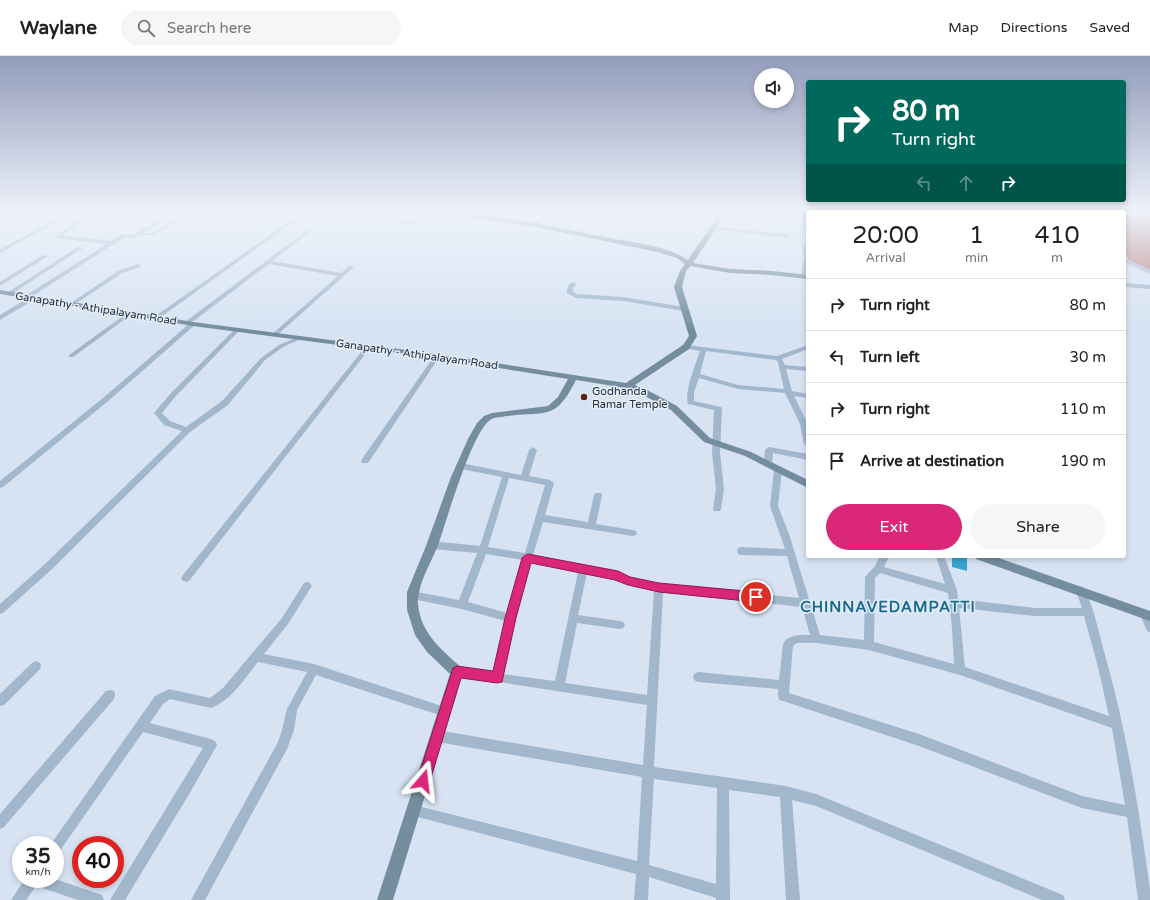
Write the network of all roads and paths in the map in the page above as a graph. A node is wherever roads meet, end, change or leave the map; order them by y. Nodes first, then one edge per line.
1 (73, 252) edge
2 (98, 252) edge
3 (248, 252) edge
4 (280, 252) edge
5 (665, 252) edge
6 (696, 252) edge
7 (45, 256) dead end
8 (1126, 261) edge
9 (267, 262) junction
10 (689, 264) junction
11 (121, 266) dead end
12 (138, 266) dead end
13 (351, 267) dead end
14 (1150, 272) edge
15 (342, 275) junction
16 (806, 277) edge
17 (0, 284) edge
18 (573, 284) dead end
19 (1126, 285) edge
20 (1150, 287) edge
21 (4, 293) edge
22 (30, 297) junction
23 (68, 303) junction
24 (684, 309) junction
25 (130, 313) junction
26 (0, 318) edge
27 (156, 318) junction
28 (190, 323) junction
29 (237, 330) junction
30 (274, 335) junction
31 (300, 338) junction
32 (368, 347) junction
33 (686, 347) junction
34 (806, 348) edge
35 (704, 349) junction
36 (71, 356) dead end
37 (438, 356) junction
38 (778, 358) junction
39 (782, 367) junction
40 (806, 369) edge
41 (696, 375) junction
42 (573, 378) junction
43 (628, 386) junction
44 (789, 392) junction
45 (806, 396) edge
46 (186, 430) junction
47 (806, 434) edge
48 (716, 444) junction
49 (533, 450) dead end
50 (806, 457) edge
51 (365, 461) dead end
52 (768, 464) junction
53 (461, 466) junction
54 (778, 470) junction
55 (506, 475) junction
56 (524, 478) junction
57 (806, 483) edge
58 (0, 486) edge
59 (598, 495) dead end
60 (717, 509) dead end
61 (540, 518) junction
62 (591, 526) junction
63 (633, 532) dead end
64 (432, 545) junction
65 (483, 550) junction
66 (741, 551) dead end
67 (791, 553) junction
68 (528, 558) junction
69 (884, 558) edge
70 (941, 558) edge
71 (986, 558) edge
72 (582, 569) junction
73 (878, 570) junction
74 (186, 578) dead end
75 (307, 586) dead end
76 (659, 588) junction
77 (952, 590) junction
78 (1081, 591) junction
79 (412, 595) junction
80 (806, 603) junction
81 (954, 603) junction
82 (462, 605) junction
83 (0, 610) edge
84 (1087, 612) junction
85 (1148, 615) edge
86 (510, 618) junction
87 (573, 618) junction
88 (620, 625) dead end
89 (1150, 628) edge
90 (816, 639) junction
91 (868, 645) junction
92 (255, 657) junction
93 (36, 666) dead end
94 (314, 669) junction
95 (960, 670) junction
96 (457, 672) junction
97 (698, 677) dead end
98 (497, 678) junction
99 (784, 685) junction
100 (559, 686) junction
101 (110, 695) dead end
102 (0, 701) edge
103 (653, 701) junction
104 (445, 712) junction
105 (1117, 724) junction
106 (141, 726) junction
107 (437, 736) junction
108 (648, 772) junction
109 (723, 783) junction
110 (786, 792) junction
111 (414, 811) junction
112 (1132, 812) junction
113 (0, 823) edge
114 (63, 836) edge
115 (643, 869) junction
116 (28, 888) edge
117 (62, 888) edge
118 (723, 897) edge
119 (18, 900) edge
120 (98, 900) edge
121 (117, 900) edge
122 (198, 900) edge
123 (384, 900) edge
124 (641, 900) edge
125 (793, 900) edge
126 (1058, 900) edge
127 (1144, 900) edge

1 - 21 street
2 - 22 street
3 - 27 street
4 - 9 street
5 - 10 street
6 - 10 street
7 - 17 street
8 - 14 street
9 - 15 street
9 - 28 street
10 - 16 street
10 - 24 street
11 - 23 street
12 - 23 street
13 - 15 street
15 - 30 street
18 - 24 street
19 - 20 street
21 - 22 street, Ganapathy - Athipalayam Road
22 - 23 street, Ganapathy - Athipalayam Road
22 - 26 street
23 - 25 street, Ganapathy - Athipalayam Road
24 - 33 street
25 - 27 street, Ganapathy - Athipalayam Road
25 - 36 street
27 - 28 street, Ganapathy - Athipalayam Road
28 - 29 street, Ganapathy - Athipalayam Road
28 - 58 street
29 - 30 street, Ganapathy - Athipalayam Road
29 - 46 street
30 - 31 street, Ganapathy - Athipalayam Road
31 - 32 street, Ganapathy - Athipalayam Road
31 - 46 street
32 - 37 street, Ganapathy - Athipalayam Road
32 - 74 street
33 - 35 street
33 - 43 street
34 - 38 street
35 - 38 street
35 - 41 street
37 - 42 street, Ganapathy - Athipalayam Road
37 - 51 street
38 - 39 street
39 - 40 street
39 - 44 street
41 - 44 street
41 - 48 street
42 - 43 street, Ganapathy - Athipalayam Road
42 - 53 street
43 - 48 street, Ganapathy - Athipalayam Road
44 - 45 street
44 - 47 street
46 - 83 street
48 - 52 street, Ganapathy - Athipalayam Road
48 - 60 street
49 - 56 street
50 - 52 street
52 - 54 street, Ganapathy - Athipalayam Road
53 - 55 street
53 - 64 street
54 - 57 street, Ganapathy - Athipalayam Road
54 - 67 street
55 - 56 street
55 - 65 street
56 - 61 street
59 - 62 street
61 - 62 street
61 - 68 street
62 - 63 street
64 - 65 street
64 - 79 street
65 - 68 street
65 - 82 street
66 - 67 street
67 - 80 street
68 - 72 street
68 - 86 street
69 - 73 street
70 - 77 street
71 - 78 street
72 - 76 street
72 - 87 street
73 - 77 street
73 - 91 street
75 - 92 street
76 - 80 street
76 - 103 street
77 - 81 street
78 - 84 street
78 - 85 street
79 - 82 street
79 - 96 street
80 - 90 street
81 - 84 street
81 - 95 street
82 - 86 street
84 - 105 street
85 - 89 street
86 - 98 street
87 - 88 street
87 - 100 street
90 - 91 street
90 - 99 street
91 - 95 street
92 - 94 street
92 - 106 street
93 - 102 street
94 - 104 street
94 - 122 street
95 - 105 street
96 - 98 street
96 - 104 street
97 - 99 street
98 - 100 street
99 - 112 street
100 - 103 street
101 - 113 street
103 - 108 street
104 - 107 street
105 - 112 street
106 - 114 street
106 - 121 street
107 - 108 street
107 - 111 street
108 - 109 street
108 - 115 street
109 - 110 street
109 - 118 street
110 - 125 street
110 - 126 street
111 - 115 street
111 - 123 street
112 - 127 street
115 - 118 street
115 - 124 street
116 - 119 street
117 - 120 street

